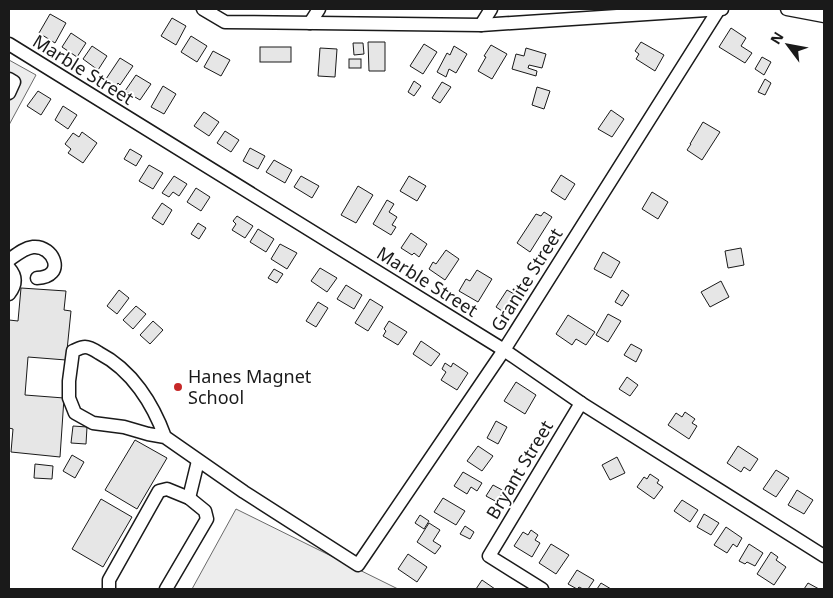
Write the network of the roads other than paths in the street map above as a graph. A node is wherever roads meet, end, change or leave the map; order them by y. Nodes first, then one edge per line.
1 (203, 9) edge
2 (319, 9) edge
3 (491, 9) edge
4 (721, 9) edge
5 (787, 9) edge
6 (824, 16) edge
7 (310, 23) junction
8 (481, 25) junction
9 (9, 44) edge
10 (9, 79) edge
11 (9, 93) edge
12 (9, 260) edge
13 (9, 268) edge
14 (37, 278) dead end
15 (9, 294) edge
16 (504, 350) junction
17 (581, 403) junction
18 (165, 438) junction
19 (198, 461) junction
20 (189, 498) junction
21 (824, 556) edge
22 (109, 589) edge
23 (166, 589) edge
24 (542, 589) edge

1 - 7 street
2 - 7 street
3 - 8 street
4 - 8 street
4 - 16 street, Granite Street
5 - 6 street
7 - 8 street
9 - 16 street, Marble Street
10 - 11 street
12 - 14 street
13 - 15 street
16 - 17 street, Marble Street
16 - 19 street, Granite Street
17 - 21 street, Marble Street
17 - 24 street, Bryant Street
18 - 18 street
18 - 19 street
19 - 20 street
20 - 22 street
20 - 23 street

